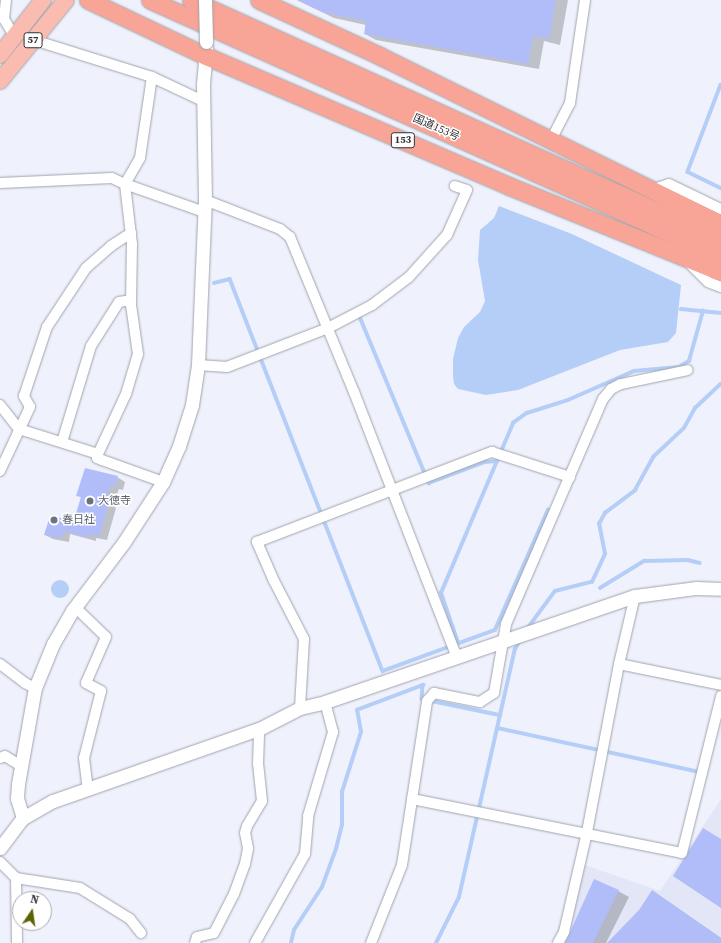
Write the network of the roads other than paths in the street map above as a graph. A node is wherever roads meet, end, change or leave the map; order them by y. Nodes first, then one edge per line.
1 (6, 0) edge
2 (43, 0) edge
3 (66, 0) edge
4 (88, 0) edge
5 (150, 0) edge
6 (191, 0) edge
7 (206, 0) edge
8 (259, 0) edge
9 (585, 0) edge
10 (15, 36) junction
11 (34, 40) junction
12 (206, 49) junction
13 (0, 55) edge
14 (152, 77) junction
15 (0, 81) edge
16 (203, 101) junction
17 (551, 140) junction
18 (0, 183) edge
19 (125, 184) junction
20 (455, 186) dead end
21 (651, 190) junction
22 (204, 206) junction
23 (721, 209) edge
24 (721, 224) edge
25 (131, 233) junction
26 (721, 240) edge
27 (721, 256) edge
28 (683, 257) junction
29 (721, 272) edge
30 (721, 287) edge
31 (131, 300) junction
32 (328, 328) junction
33 (198, 365) junction
34 (688, 370) dead end
35 (0, 405) edge
36 (21, 429) junction
37 (62, 442) junction
38 (98, 454) junction
39 (0, 471) edge
40 (570, 477) junction
41 (163, 482) junction
42 (391, 492) junction
43 (721, 589) edge
44 (635, 596) junction
45 (75, 607) junction
46 (502, 640) junction
47 (457, 657) junction
48 (0, 664) edge
49 (619, 664) junction
50 (721, 685) edge
51 (35, 688) junction
52 (721, 696) edge
53 (325, 702) junction
54 (300, 708) junction
55 (259, 729) junction
56 (0, 758) edge
57 (21, 766) junction
58 (88, 789) junction
59 (412, 799) junction
60 (22, 818) junction
61 (587, 832) junction
62 (0, 848) edge
63 (0, 862) edge
64 (16, 878) junction
65 (141, 933) dead end
66 (17, 943) edge
67 (196, 943) edge
68 (255, 943) edge
69 (371, 943) edge
70 (558, 943) edge

1 - 10 street
2 - 10 main road, 57
3 - 11 main road, 57
4 - 12 highway, 153
5 - 27 highway, 国道153号 / 153
6 - 26 highway, 国道153号
7 - 12 street, bridge
8 - 17 highway
9 - 17 street
10 - 13 main road, 57
11 - 14 street
11 - 15 main road, 57
12 - 16 street
12 - 28 highway, 153
14 - 16 street
14 - 19 street
16 - 22 street
17 - 21 highway
18 - 19 street
19 - 22 street
19 - 25 street
20 - 32 street
21 - 23 street
21 - 24 highway
22 - 32 street
22 - 33 street
25 - 31 street
25 - 36 street
28 - 29 highway, 153
28 - 30 street
31 - 37 street
31 - 38 street
32 - 33 street
32 - 42 street
33 - 41 street
34 - 40 street
35 - 36 street
36 - 37 street
36 - 39 street
37 - 38 street
38 - 41 street
40 - 42 street
40 - 46 street
41 - 45 street
42 - 47 street
42 - 54 street
43 - 44 street
44 - 46 street
44 - 49 street
45 - 51 street
45 - 58 street
46 - 47 street
46 - 59 street
47 - 53 street
48 - 51 street
49 - 50 street
49 - 61 street
51 - 57 street
52 - 61 street
53 - 54 street
53 - 68 street
54 - 55 street
55 - 58 street
55 - 67 street
56 - 57 street
57 - 60 street
58 - 60 street
59 - 61 street
59 - 69 street
60 - 62 street
61 - 70 street
63 - 64 street
64 - 65 street
64 - 66 street

